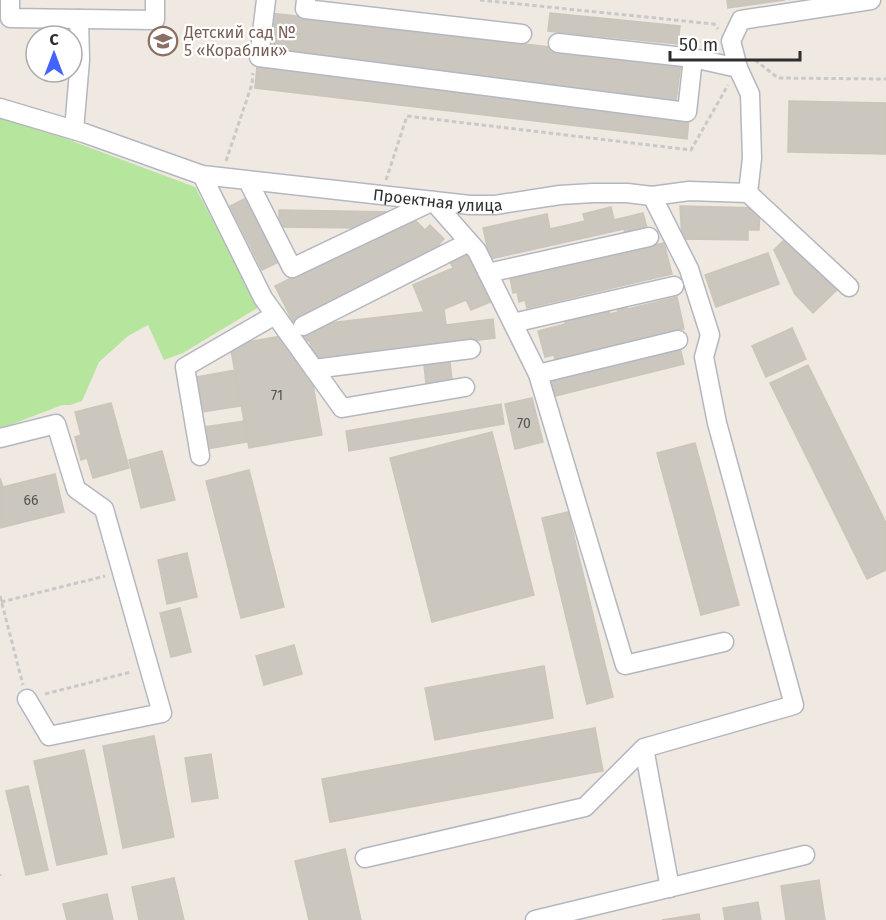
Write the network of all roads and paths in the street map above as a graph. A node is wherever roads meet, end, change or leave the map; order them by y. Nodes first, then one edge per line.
1 (10, 0) edge
2 (155, 0) edge
3 (266, 0) edge
4 (306, 0) edge
5 (480, 0) edge
6 (871, 0) edge
7 (79, 19) junction
8 (714, 24) dead end
9 (522, 34) dead end
10 (731, 41) junction
11 (558, 42) dead end
12 (259, 57) junction
13 (693, 58) junction
14 (738, 68) junction
15 (886, 79) edge
16 (0, 108) edge
17 (74, 130) junction
18 (211, 176) junction
19 (248, 181) junction
20 (748, 193) junction
21 (381, 196) junction
22 (652, 196) junction
23 (433, 201) junction
24 (649, 237) dead end
25 (469, 242) junction
26 (488, 273) junction
27 (674, 286) dead end
28 (849, 286) dead end
29 (275, 315) junction
30 (513, 323) junction
31 (303, 326) dead end
32 (678, 340) dead end
33 (471, 349) dead end
34 (314, 369) junction
35 (538, 374) junction
36 (465, 387) dead end
37 (0, 438) edge
38 (200, 456) dead end
39 (122, 572) junction
40 (0, 596) edge
41 (1, 602) edge
42 (723, 642) dead end
43 (148, 667) junction
44 (27, 699) junction
45 (644, 748) junction
46 (805, 855) dead end
47 (365, 858) dead end
48 (670, 888) junction
49 (535, 920) edge

1 - 7 street
2 - 7 street
3 - 12 street
4 - 9 street
5 - 8 path
6 - 10 street
7 - 17 street
10 - 14 street
10 - 15 path
11 - 13 street
12 - 13 street
12 - 18 path
13 - 14 street
14 - 20 street
14 - 21 path
16 - 17 street, Проектная улица
17 - 18 street, Проектная улица
18 - 19 street, Проектная улица
18 - 29 street
19 - 21 street, Проектная улица
19 - 23 street
20 - 22 street, Проектная улица
20 - 28 street
21 - 23 street, Проектная улица
22 - 23 street, Проектная улица
22 - 45 street
23 - 25 street
24 - 26 street
25 - 26 street
25 - 31 street
26 - 30 street
27 - 30 street
29 - 34 street
29 - 38 street
30 - 35 street
32 - 35 street
33 - 34 street
34 - 36 street
35 - 42 street
37 - 39 street
39 - 41 path
39 - 43 street
40 - 41 path
41 - 44 path
43 - 44 path
43 - 44 street
45 - 47 street
45 - 48 street
46 - 48 street
48 - 49 street

